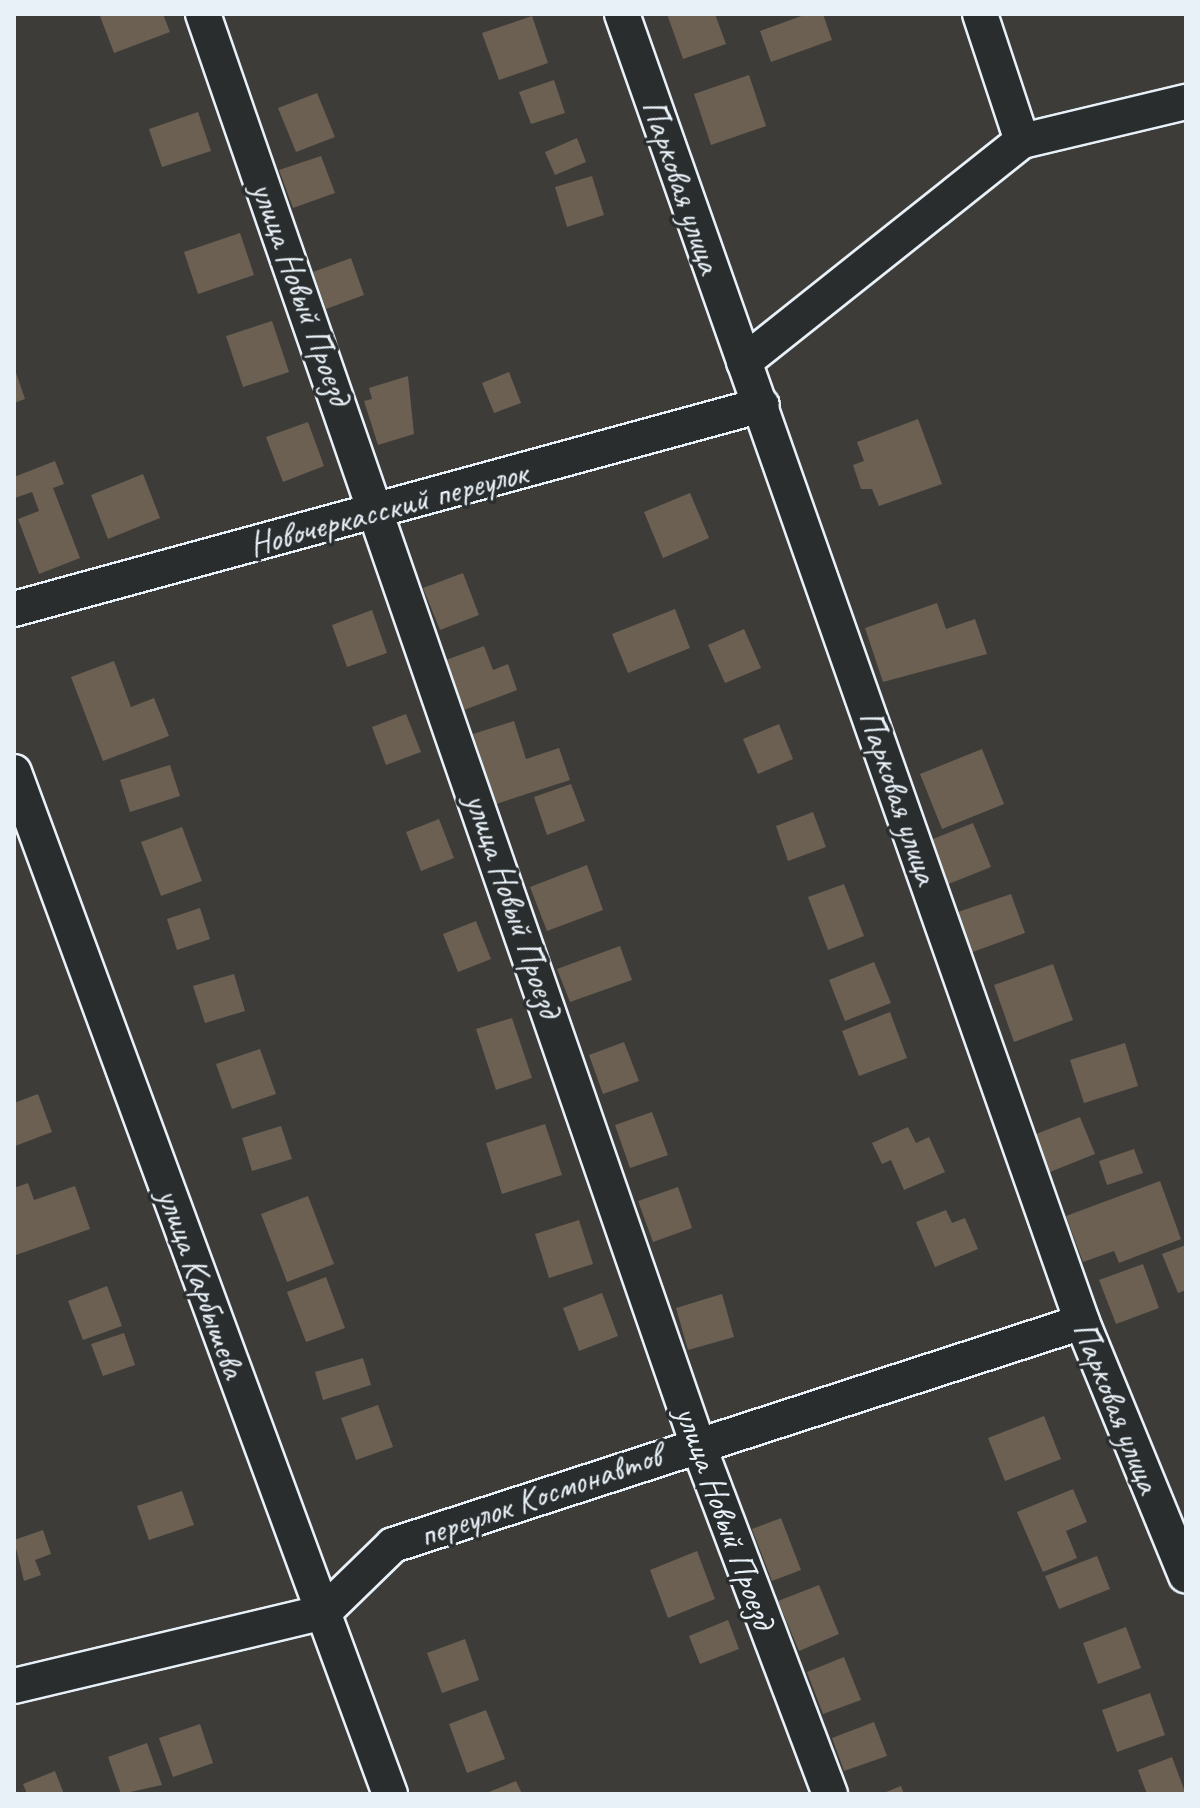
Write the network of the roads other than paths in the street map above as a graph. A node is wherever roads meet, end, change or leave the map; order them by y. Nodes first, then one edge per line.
1 (203, 14) edge
2 (622, 14) edge
3 (980, 14) edge
4 (1186, 102) edge
5 (1022, 141) junction
6 (744, 362) junction
7 (762, 405) junction
8 (380, 512) junction
9 (14, 609) edge
10 (14, 772) edge
11 (1082, 1322) junction
12 (697, 1442) junction
13 (1186, 1576) edge
14 (324, 1612) junction
15 (14, 1686) edge
16 (390, 1794) edge
17 (830, 1794) edge

1 - 8 street, улица Новый Проезд
2 - 6 street, Парковая улица
3 - 5 street
4 - 5 street
5 - 6 street
6 - 7 street, Парковая улица
7 - 8 street, Новочеркасский переулок
7 - 11 street, Парковая улица
8 - 9 street, Новочеркасский переулок
8 - 12 street, улица Новый Проезд
10 - 14 street, улица Карбышева
11 - 12 street, переулок Космонавтов
11 - 13 street, Парковая улица
12 - 14 street, переулок Космонавтов
12 - 17 street, улица Новый Проезд
14 - 15 street
14 - 16 street, улица Карбышева

